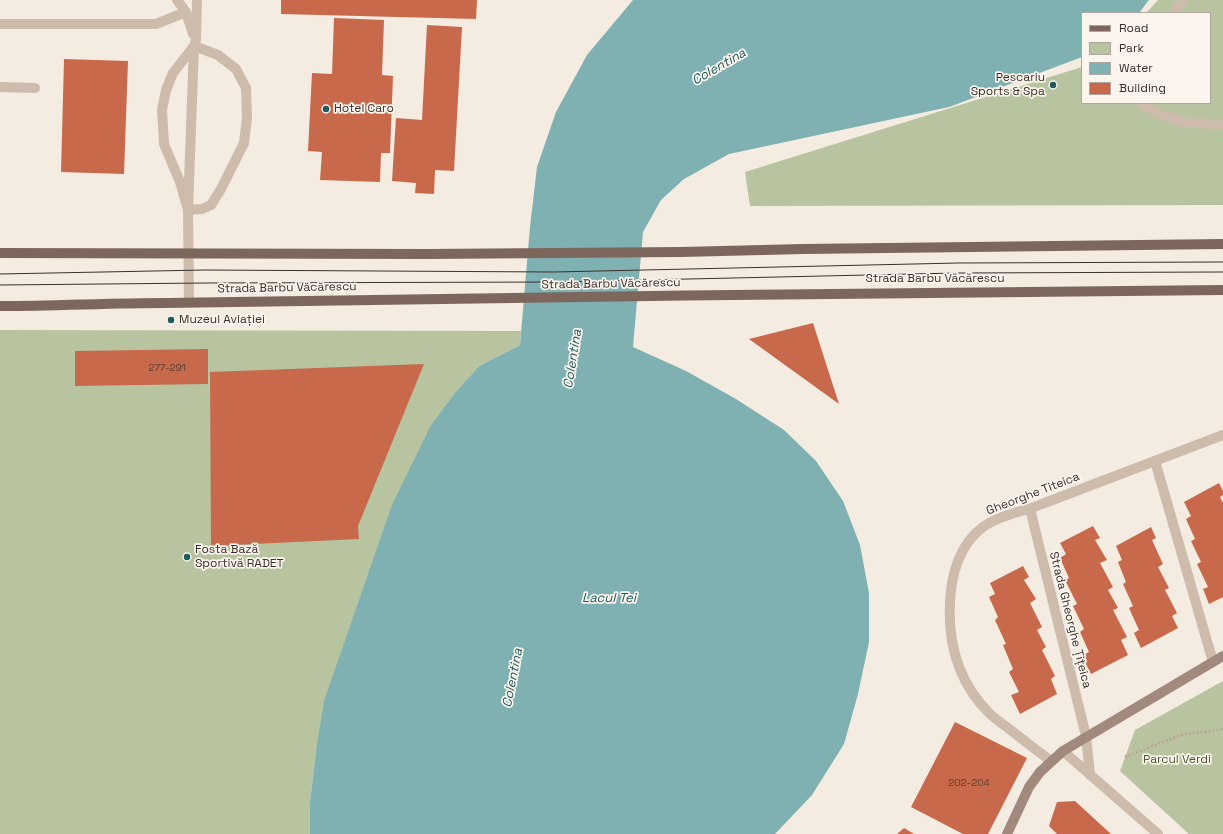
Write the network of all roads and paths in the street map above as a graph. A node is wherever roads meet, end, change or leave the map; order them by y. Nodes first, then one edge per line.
1 (177, 0) edge
2 (197, 0) edge
3 (1183, 0) edge
4 (186, 12) junction
5 (1175, 12) edge
6 (0, 24) edge
7 (195, 43) junction
8 (0, 88) edge
9 (35, 88) dead end
10 (1143, 104) edge
11 (1223, 125) edge
12 (188, 210) junction
13 (1223, 244) edge
14 (188, 252) junction
15 (0, 253) edge
16 (1223, 290) edge
17 (189, 302) junction
18 (0, 306) edge
19 (1223, 435) edge
20 (1155, 461) junction
21 (1030, 509) junction
22 (1223, 656) edge
23 (1213, 662) junction
24 (1223, 728) edge
25 (1086, 736) junction
26 (1063, 750) junction
27 (1125, 757) dead end
28 (1051, 761) junction
29 (1090, 775) junction
30 (1007, 834) edge
31 (1158, 834) edge

1 - 4 street
2 - 7 street
3 - 5 street
4 - 6 street
4 - 7 street
7 - 12 street
7 - 12 street
7 - 12 street
8 - 9 street
10 - 11 street
12 - 14 street
13 - 14 main road
14 - 15 main road
14 - 17 street
16 - 17 main road, Strada Barbu Văcărescu
17 - 18 main road, Strada Barbu Văcărescu
19 - 20 street, Gheorghe Titeica
20 - 21 street, Gheorghe Titeica
20 - 23 street
21 - 25 street, Strada Gheorghe Țițeica
21 - 28 street, Gheorghe Titeica
22 - 23 street
23 - 25 street
24 - 27 path
25 - 26 street
25 - 29 street, Strada Gheorghe Țițeica
26 - 28 street
26 - 29 street
28 - 30 street
29 - 31 street

